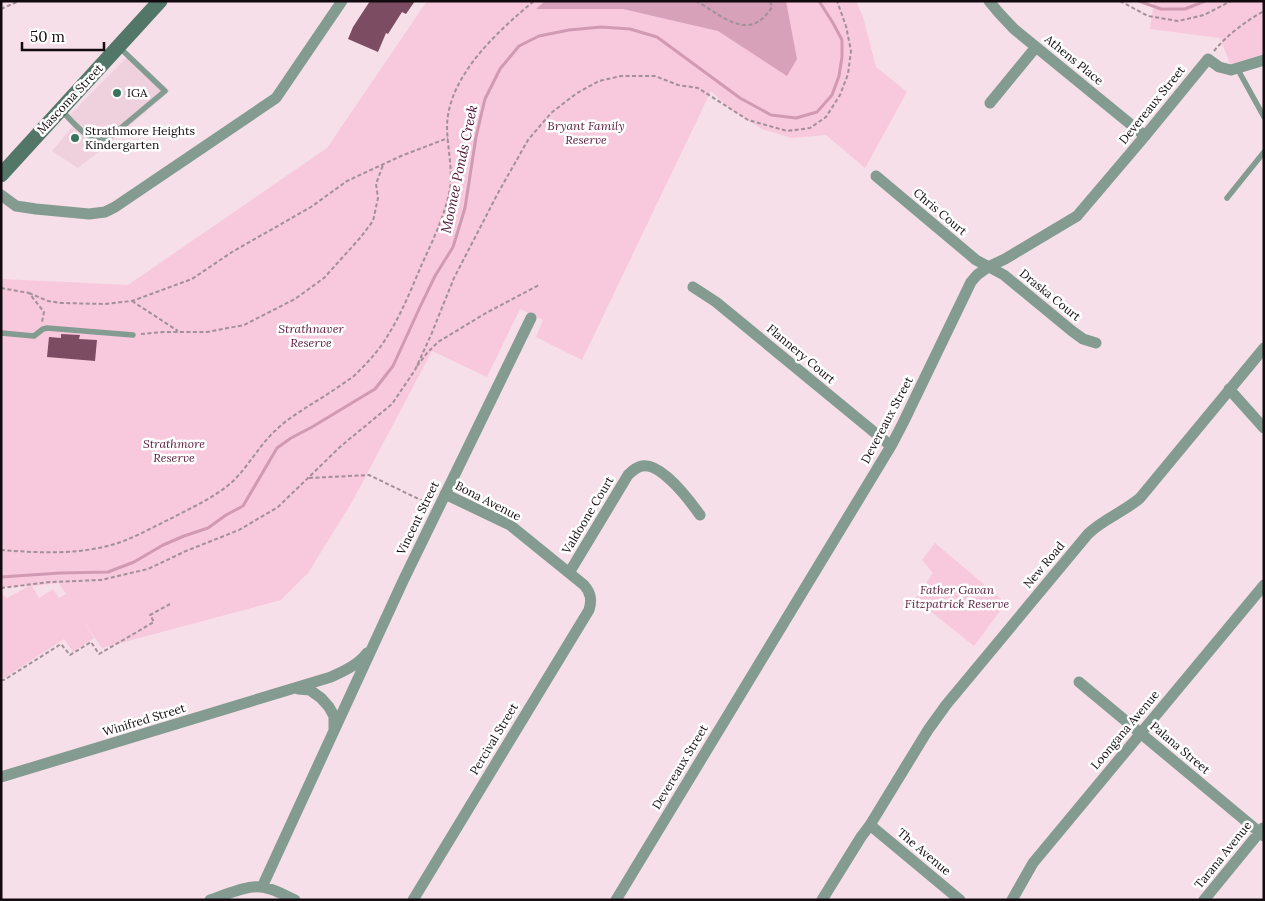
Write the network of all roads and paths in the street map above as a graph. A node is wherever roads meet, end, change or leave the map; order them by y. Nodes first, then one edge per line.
1 (18, 1) edge
2 (342, 1) edge
3 (534, 1) edge
4 (696, 1) edge
5 (770, 1) edge
6 (836, 1) edge
7 (989, 1) edge
8 (1120, 1) edge
9 (1231, 1) edge
10 (157, 2) edge
11 (1, 8) edge
12 (1264, 11) edge
13 (118, 47) junction
14 (1036, 47) junction
15 (1208, 59) junction
16 (1264, 60) edge
17 (1238, 68) junction
18 (990, 102) dead end
19 (60, 109) junction
20 (1264, 117) edge
21 (1145, 136) junction
22 (448, 138) junction
23 (1264, 152) edge
24 (383, 164) junction
25 (1, 175) edge
26 (876, 176) dead end
27 (1, 195) edge
28 (1227, 198) dead end
29 (988, 267) junction
30 (539, 285) dead end
31 (693, 287) dead end
32 (1, 288) edge
33 (29, 293) junction
34 (132, 301) junction
35 (44, 312) dead end
36 (531, 318) dead end
37 (179, 332) junction
38 (1, 333) edge
39 (133, 335) joint
40 (1096, 343) dead end
41 (1264, 348) edge
42 (414, 370) junction
43 (1230, 389) junction
44 (1264, 428) edge
45 (890, 446) junction
46 (309, 478) junction
47 (445, 494) junction
48 (429, 504) dead end
49 (700, 514) dead end
50 (1, 550) edge
51 (569, 573) junction
52 (1264, 584) edge
53 (1, 588) edge
54 (588, 590) joint
55 (170, 604) dead end
56 (378, 637) junction
57 (1, 680) edge
58 (1079, 682) dead end
59 (294, 688) junction
60 (334, 731) junction
61 (1140, 733) junction
62 (1, 777) edge
63 (870, 825) junction
64 (1262, 832) edge
65 (262, 887) junction
66 (1013, 899) edge
67 (210, 900) edge
68 (295, 900) edge
69 (413, 900) edge
70 (616, 900) edge
71 (822, 900) edge
72 (960, 900) edge
73 (1204, 900) edge

1 - 11 path
2 - 27 street
3 - 22 path
4 - 5 path
6 - 42 path
7 - 14 street, Athens Place
8 - 9 path
10 - 13 main road, Mascoma Street
12 - 15 path
13 - 19 main road, Mascoma Street
13 - 19 lane
14 - 18 street
14 - 21 street, Athens Place
15 - 17 street
15 - 21 street, Devereaux Street
16 - 17 street
17 - 20 lane
19 - 25 main road, Mascoma Street
21 - 29 street, Devereaux Street
22 - 24 path
22 - 50 path
23 - 28 lane
24 - 34 path
24 - 37 path
26 - 29 street, Chris Court
29 - 40 street, Draska Court
29 - 45 street, Devereaux Street
30 - 42 path
31 - 45 street, Flannery Court
32 - 33 path
33 - 34 path
33 - 35 path
34 - 37 path
36 - 47 street, Vincent Street
37 - 39 path
38 - 39 lane
41 - 43 street, New Road
42 - 46 path
43 - 44 street
43 - 63 street, New Road
45 - 70 street, Devereaux Street
46 - 48 path
46 - 53 path
47 - 51 street, Bona Avenue
47 - 56 street, Vincent Street
49 - 51 street, Valdoone Court
51 - 54 street, Bona Avenue
52 - 61 street, Loongana Avenue
54 - 69 street, Percival Street
55 - 57 path
56 - 59 street, Winifred Street
56 - 60 street, Vincent Street
58 - 61 street, Palana Street
59 - 60 street
59 - 62 street, Winifred Street
60 - 65 street, Vincent Street
61 - 64 street, Palana Street
61 - 66 street, Loongana Avenue
63 - 71 street, New Road
63 - 72 street, The Avenue
64 - 73 street, Tarana Avenue
65 - 67 street
65 - 68 street

